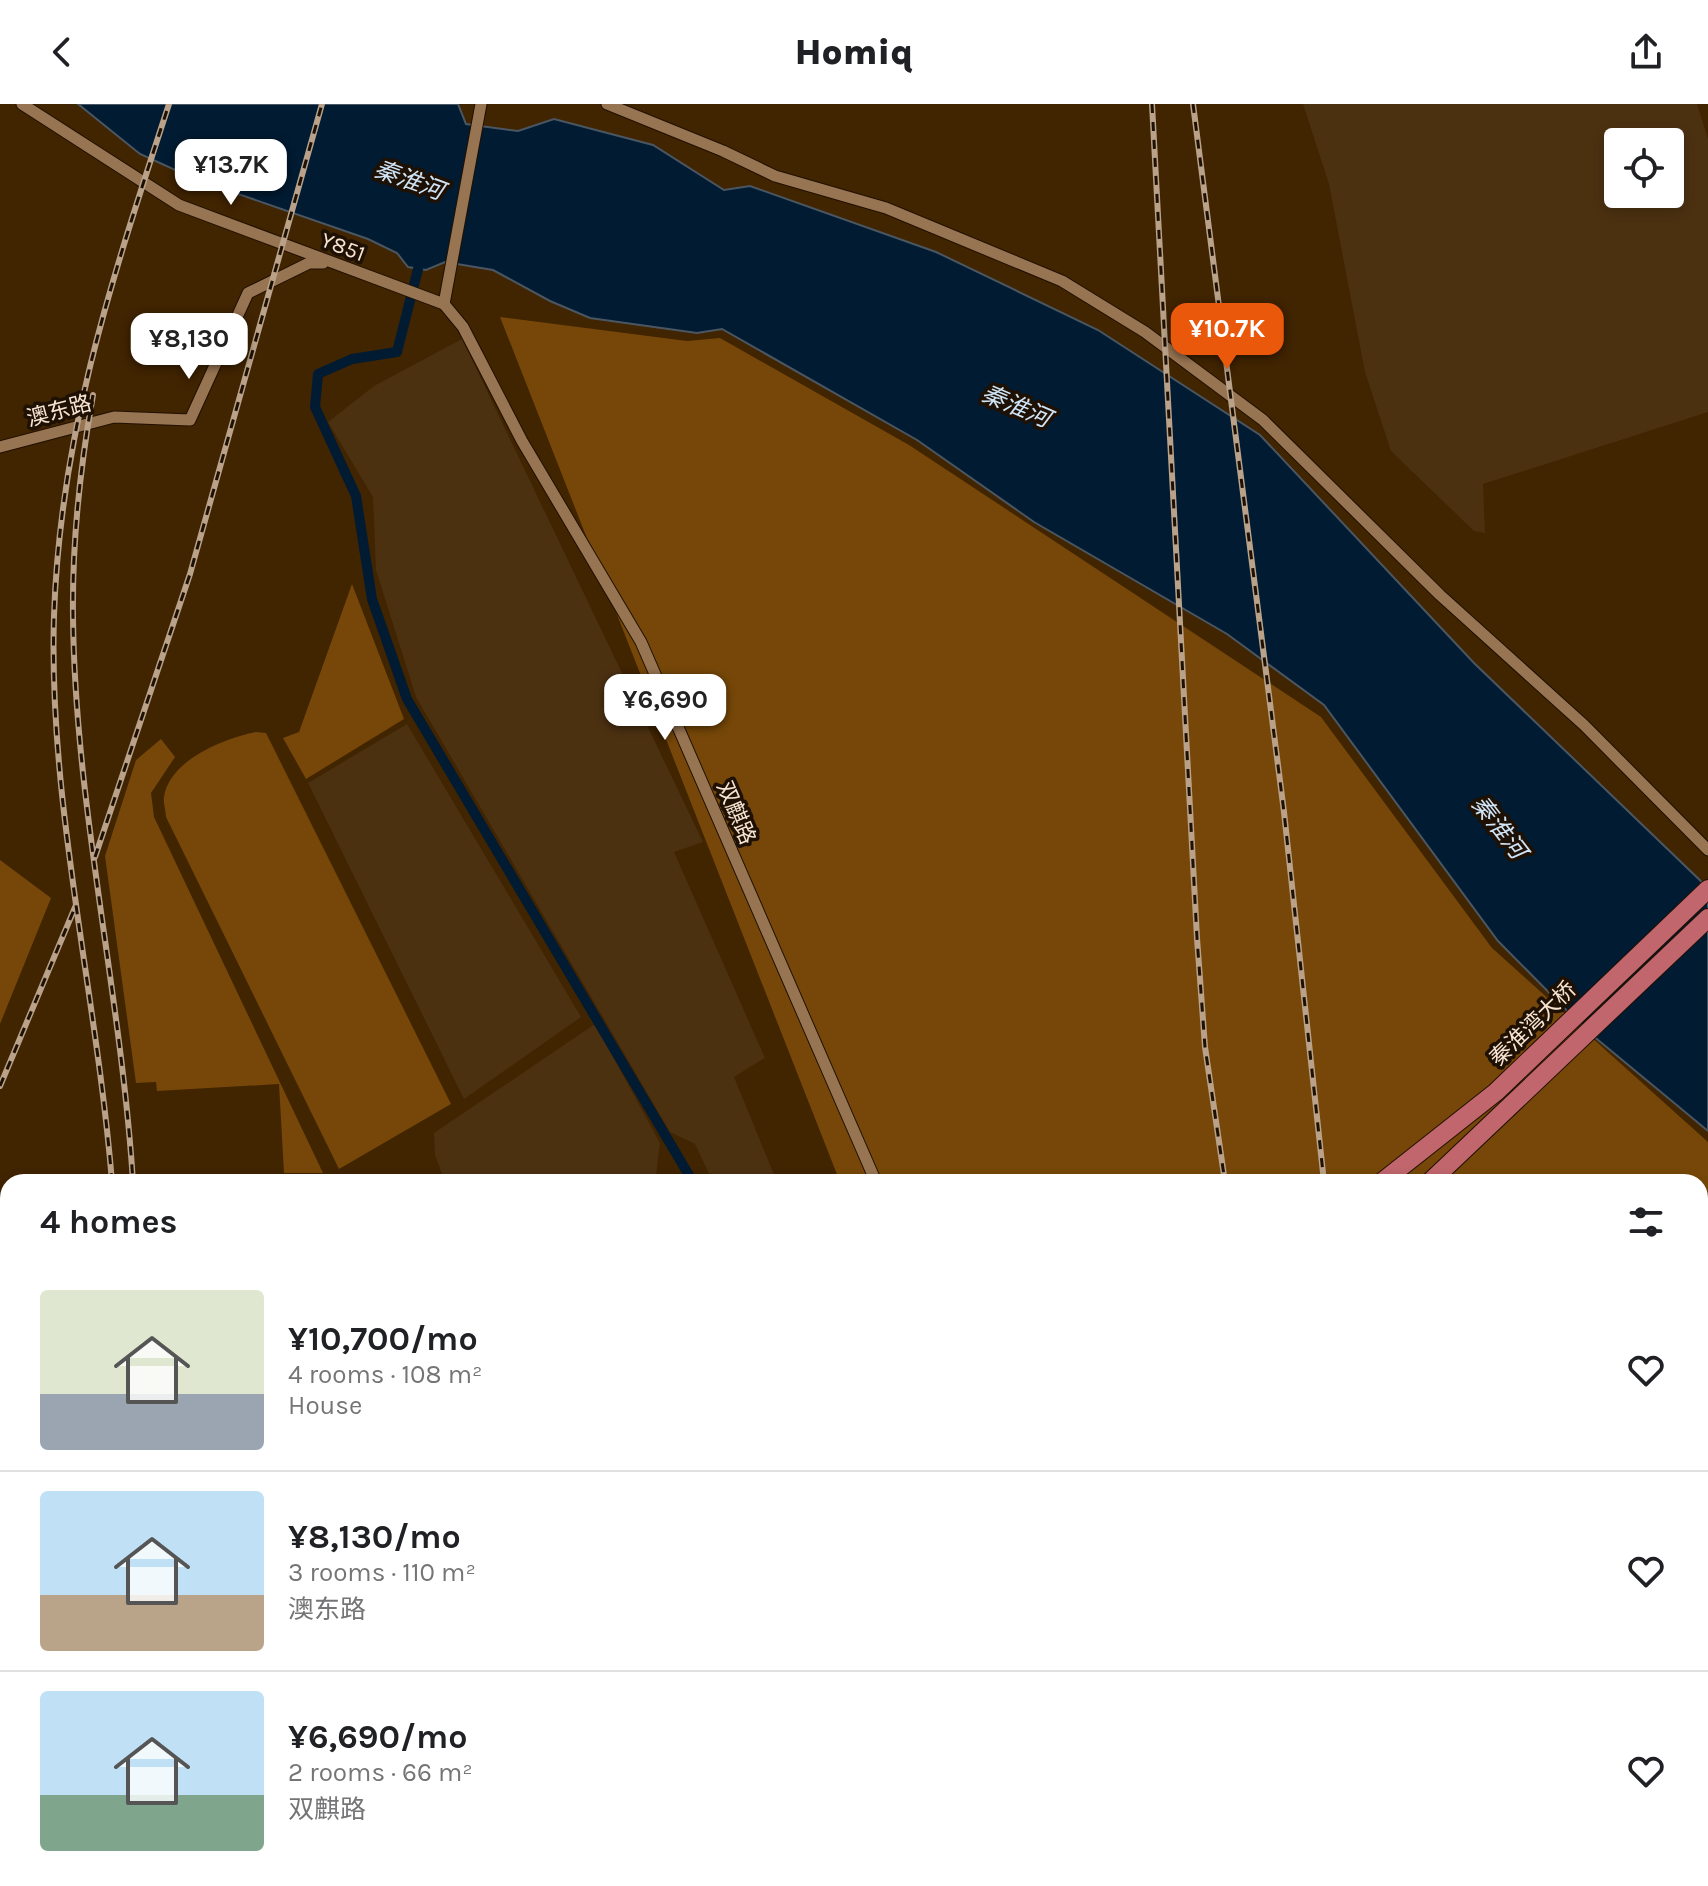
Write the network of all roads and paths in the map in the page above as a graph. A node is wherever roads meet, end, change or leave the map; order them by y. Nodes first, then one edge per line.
1 (22, 104) edge
2 (614, 105) edge
3 (481, 107) edge
4 (328, 263) junction
5 (444, 304) junction
6 (0, 447) edge
7 (1708, 850) edge
8 (1708, 889) edge
9 (1708, 918) edge
10 (873, 1174) edge
11 (1392, 1174) edge
12 (1438, 1174) edge

1 - 4 street, Y851
2 - 7 street
3 - 5 street
4 - 5 street, Y851
4 - 6 street, 澳东路
5 - 10 street, 双麒路
8 - 11 main road, 秦淮湾大桥
9 - 12 main road, 秦淮湾大桥

